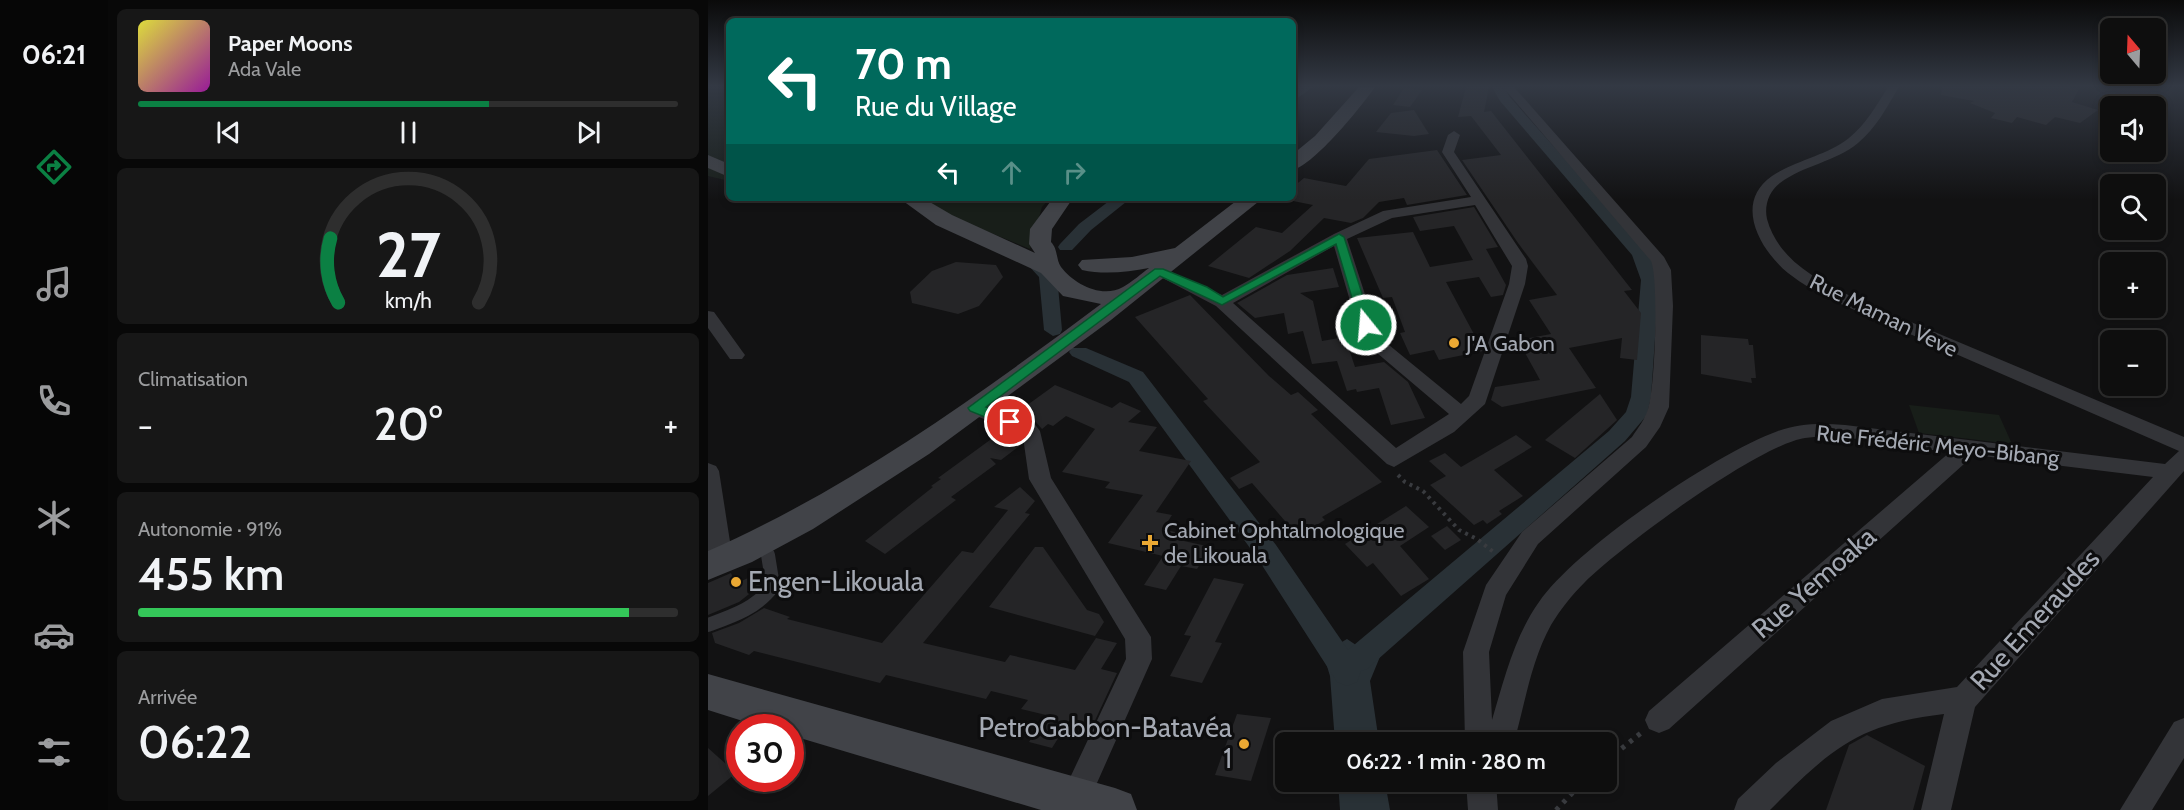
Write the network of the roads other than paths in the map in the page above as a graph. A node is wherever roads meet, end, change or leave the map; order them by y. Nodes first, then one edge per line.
1 (1334, 125) edge
2 (1541, 125) edge
3 (1869, 125) edge
4 (1454, 135) dead end
5 (708, 161) edge
6 (1296, 161) edge
7 (726, 170) edge
8 (1479, 200) junction
9 (914, 201) edge
10 (1061, 201) edge
11 (1249, 201) edge
12 (1339, 237) junction
13 (1188, 248) junction
14 (1047, 258) junction
15 (1090, 264) junction
16 (1159, 272) junction
17 (1072, 291) junction
18 (1129, 293) junction
19 (1222, 302) junction
20 (708, 316) edge
21 (1061, 345) junction
22 (736, 355) dead end
23 (975, 408) junction
24 (1462, 415) junction
25 (2184, 445) edge
26 (1970, 446) junction
27 (2177, 465) edge
28 (708, 471) edge
29 (765, 539) junction
30 (714, 563) edge
31 (708, 624) edge
32 (708, 692) edge
33 (1964, 699) junction
34 (1659, 720) road end
35 (1479, 732) edge
36 (1503, 732) edge
37 (2184, 732) edge
38 (1095, 804) edge
39 (1749, 810) edge
40 (1936, 810) edge
41 (2134, 810) edge

1 - 6 main road
2 - 35 street
3 - 25 street, Rue Maman Veve
4 - 8 street
5 - 7 main road
8 - 12 street
8 - 24 street
9 - 14 main road
10 - 14 main road
11 - 13 main road
12 - 19 street
12 - 24 street
13 - 15 main road
13 - 16 main road
14 - 15 main road
14 - 17 main road
15 - 18 main road
16 - 18 main road
16 - 19 street
17 - 18 main road
17 - 21 main road
18 - 21 main road
19 - 24 street
20 - 22 street
21 - 23 main road
23 - 29 main road
23 - 38 street
26 - 27 street, Rue Frédéric Meyo-Bibang
26 - 34 street, Rue Yemoaka
26 - 36 street, Rue Frédéric Meyo-Bibang
27 - 33 street, Rue Emeraudes
28 - 30 street
29 - 30 main road
29 - 31 lane
32 - 38 main road
33 - 39 street
33 - 40 street, Rue Emeraudes
37 - 41 street

